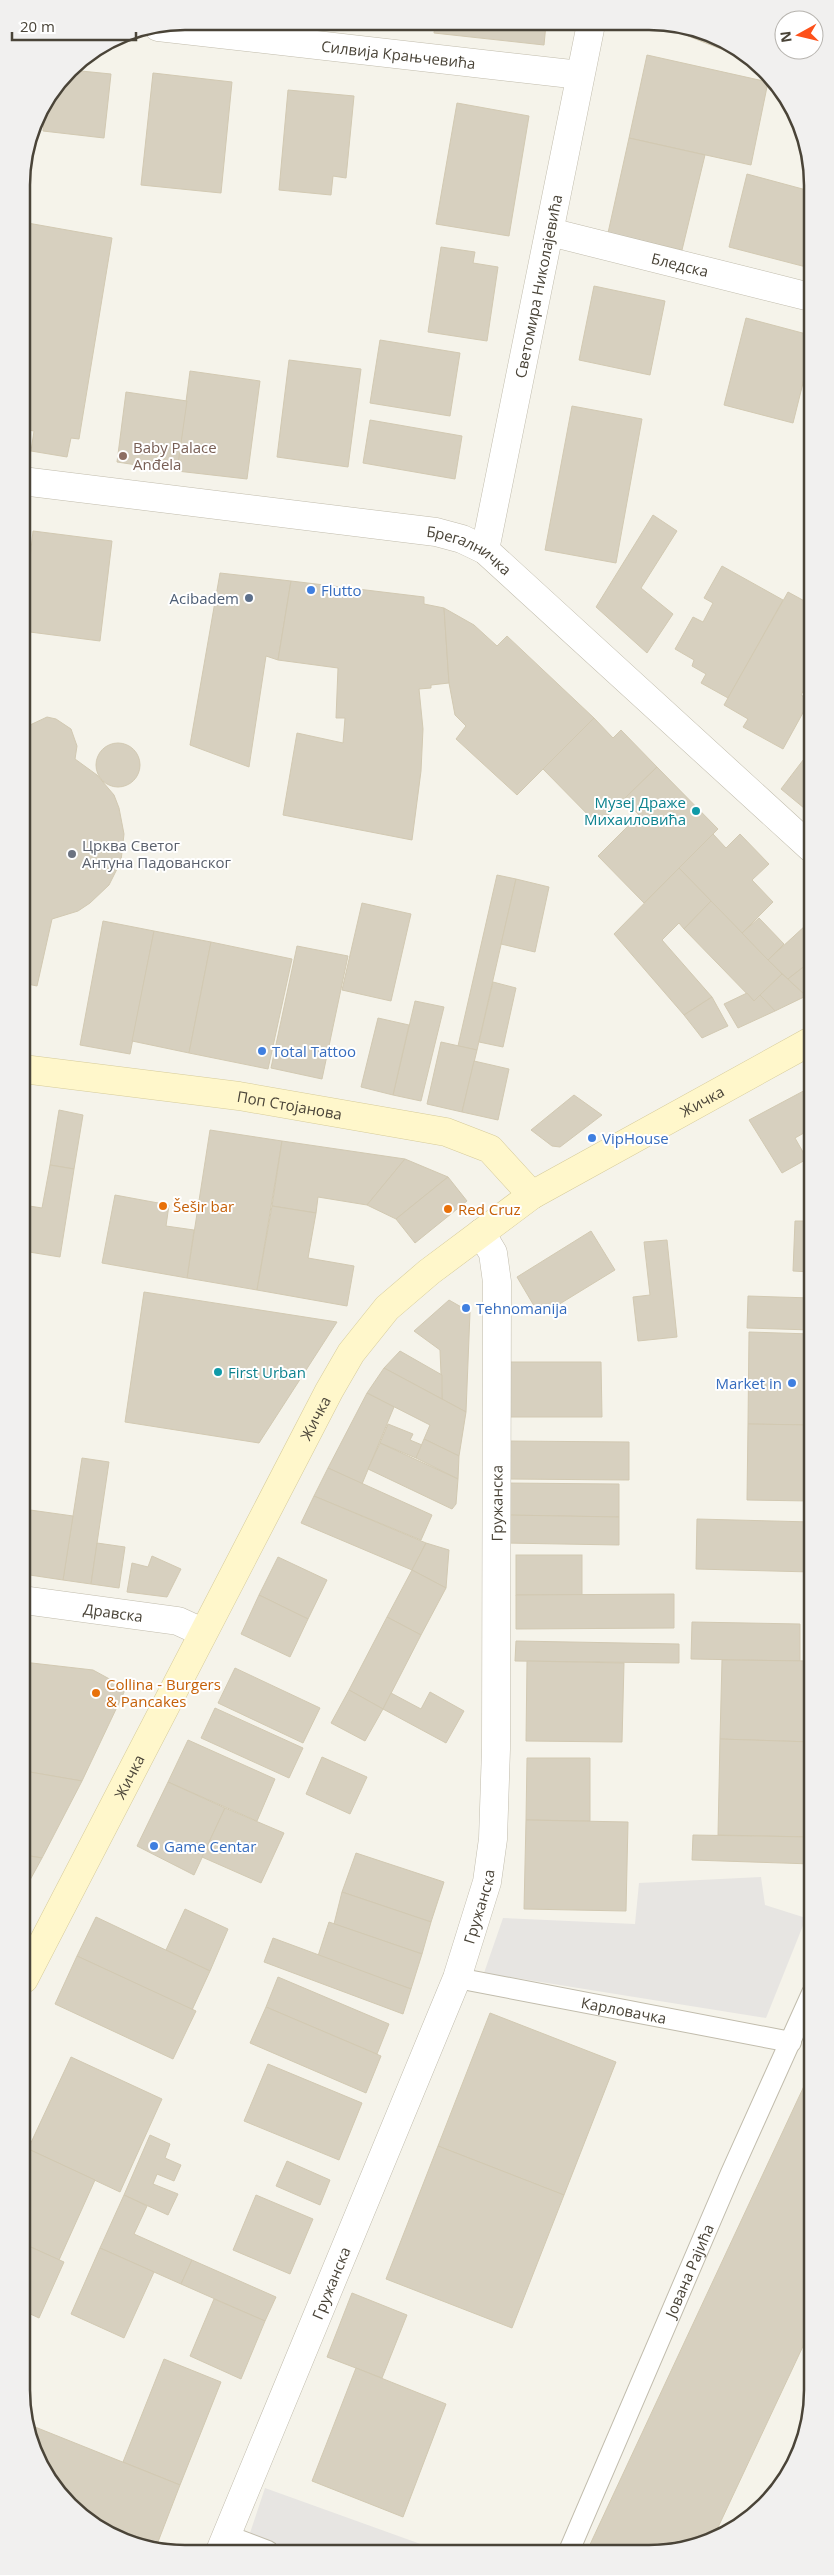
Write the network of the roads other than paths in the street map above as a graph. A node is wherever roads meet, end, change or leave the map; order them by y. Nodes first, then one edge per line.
1 (184, 30) edge
2 (591, 30) edge
3 (580, 75) junction
4 (550, 232) junction
5 (804, 296) edge
6 (30, 482) edge
7 (485, 550) junction
8 (804, 842) edge
9 (804, 1045) edge
10 (30, 1070) edge
11 (532, 1195) junction
12 (482, 1233) junction
13 (30, 1601) edge
14 (202, 1632) junction
15 (30, 1967) edge
16 (457, 1978) junction
17 (804, 2012) edge
18 (791, 2042) junction
19 (223, 2543) edge
20 (572, 2545) edge

1 - 3 street, Силвија Крањчевића
2 - 3 street, Светомира Николајевића
3 - 4 street, Светомира Николајевића
4 - 5 street, Бледска
4 - 7 street, Светомира Николајевића
6 - 7 street, Брегалничка
7 - 8 street, Брегалничка
9 - 11 main road, Жичка
10 - 11 main road, Поп Стојанова
11 - 12 main road, Жичка
12 - 14 main road, Жичка
12 - 16 street, Гружанска
13 - 14 street, Дравска
14 - 15 main road, Жичка
16 - 18 lane, Карловачка
16 - 19 street, Гружанска
17 - 18 lane, Јована Рајића
18 - 20 lane, Јована Рајића

